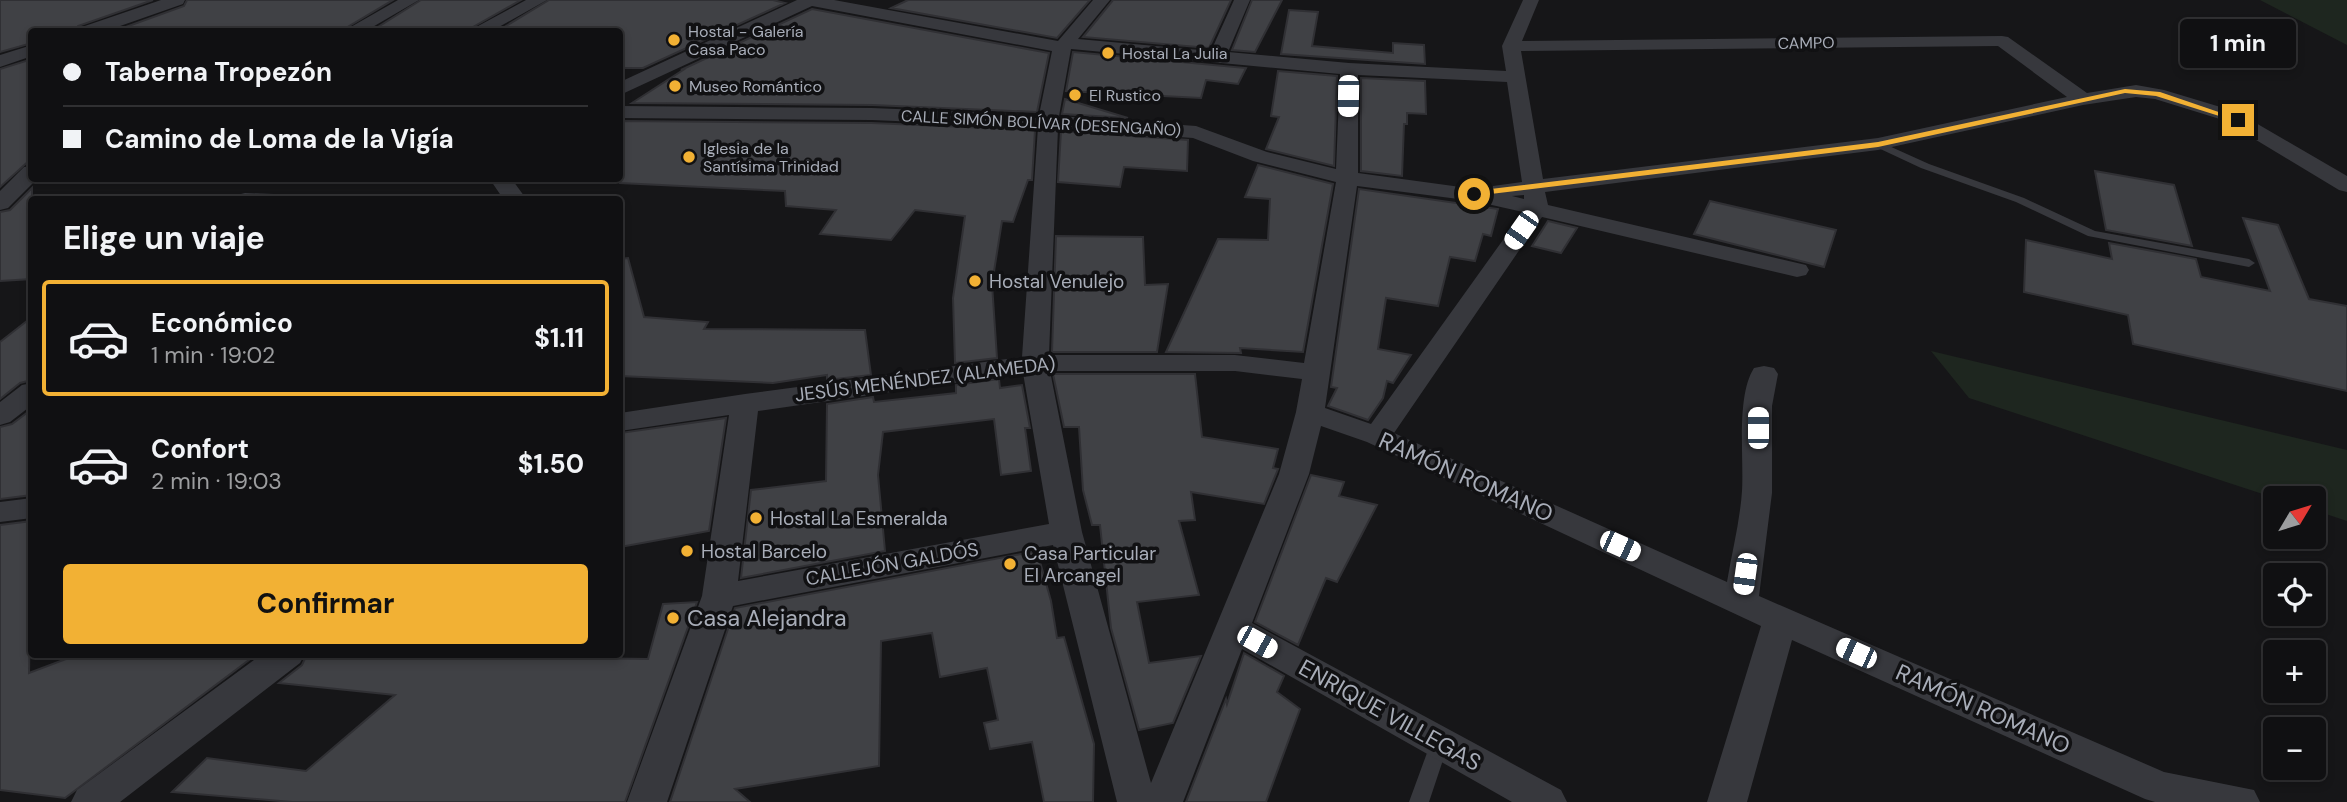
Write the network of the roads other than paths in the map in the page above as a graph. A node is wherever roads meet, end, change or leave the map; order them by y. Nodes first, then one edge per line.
1 (177, 0) edge
2 (411, 0) edge
3 (539, 0) edge
4 (809, 0) edge
5 (1102, 0) edge
6 (1242, 0) edge
7 (1531, 0) edge
8 (96, 28) edge
9 (358, 28) edge
10 (483, 28) edge
11 (1063, 45) junction
12 (1511, 46) junction
13 (28, 51) edge
14 (1218, 55) junction
15 (2, 59) edge
16 (28, 60) edge
17 (1349, 69) junction
18 (623, 74) edge
19 (645, 75) junction
20 (1517, 76) junction
21 (623, 87) edge
22 (2083, 99) junction
23 (623, 112) edge
24 (1048, 121) junction
25 (1878, 144) junction
26 (28, 176) edge
27 (1347, 178) junction
28 (289, 182) edge
29 (501, 182) edge
30 (2347, 185) edge
31 (275, 196) edge
32 (513, 196) edge
33 (1534, 198) junction
34 (0, 203) edge
35 (28, 203) edge
36 (2249, 263) dead end
37 (1797, 270) dead end
38 (1035, 363) junction
39 (1315, 373) junction
40 (1763, 374) dead end
41 (22, 396) edge
42 (745, 402) junction
43 (1310, 412) junction
44 (0, 416) edge
45 (623, 422) edge
46 (1377, 436) junction
47 (28, 508) edge
48 (0, 512) edge
49 (1066, 532) junction
50 (719, 596) junction
51 (1741, 601) junction
52 (1780, 620) junction
53 (1234, 629) junction
54 (283, 658) edge
55 (1440, 742) junction
56 (91, 802) edge
57 (647, 802) edge
58 (1137, 802) edge
59 (1163, 802) edge
60 (1419, 802) edge
61 (1547, 802) edge
62 (1727, 802) edge
63 (2240, 802) edge

1 - 8 street
2 - 9 street
3 - 10 street
4 - 11 street
4 - 19 street
5 - 11 street
6 - 14 street
7 - 12 street
11 - 14 street
11 - 24 street
12 - 20 street
12 - 22 street, CAMPO
13 - 15 street
14 - 17 street
15 - 16 street
17 - 20 street
17 - 27 street
18 - 19 street
19 - 21 street
20 - 33 street
22 - 25 street
22 - 30 street
23 - 24 street, CALLE SIMÓN BOLÍVAR (DESENGAÑO)
24 - 27 street, CALLE SIMÓN BOLÍVAR (DESENGAÑO)
24 - 38 street
25 - 33 street
25 - 36 lane
26 - 34 street
27 - 33 street, CALLE SIMÓN BOLÍVAR (DESENGAÑO)
27 - 39 street
28 - 31 street
29 - 32 street
33 - 37 street, CALLE SIMÓN BOLÍVAR (DESENGAÑO)
33 - 46 street
34 - 35 street
38 - 39 street, JESÚS MENÉNDEZ (ALAMEDA)
38 - 42 street, JESÚS MENÉNDEZ (ALAMEDA)
38 - 49 street
39 - 43 street
40 - 51 street
41 - 44 street
42 - 45 street, JESÚS MENÉNDEZ (ALAMEDA)
42 - 50 street
43 - 46 street, RAMÓN ROMANO
43 - 53 street
46 - 51 street, RAMÓN ROMANO
47 - 48 street
49 - 50 street, CALLEJÓN GALDÓS
49 - 58 street
50 - 57 street
51 - 52 street, RAMÓN ROMANO
52 - 62 street
52 - 63 street, RAMÓN ROMANO
53 - 55 street, ENRIQUE VILLEGAS
53 - 59 street
54 - 56 street
55 - 60 lane
55 - 61 street, ENRIQUE VILLEGAS

